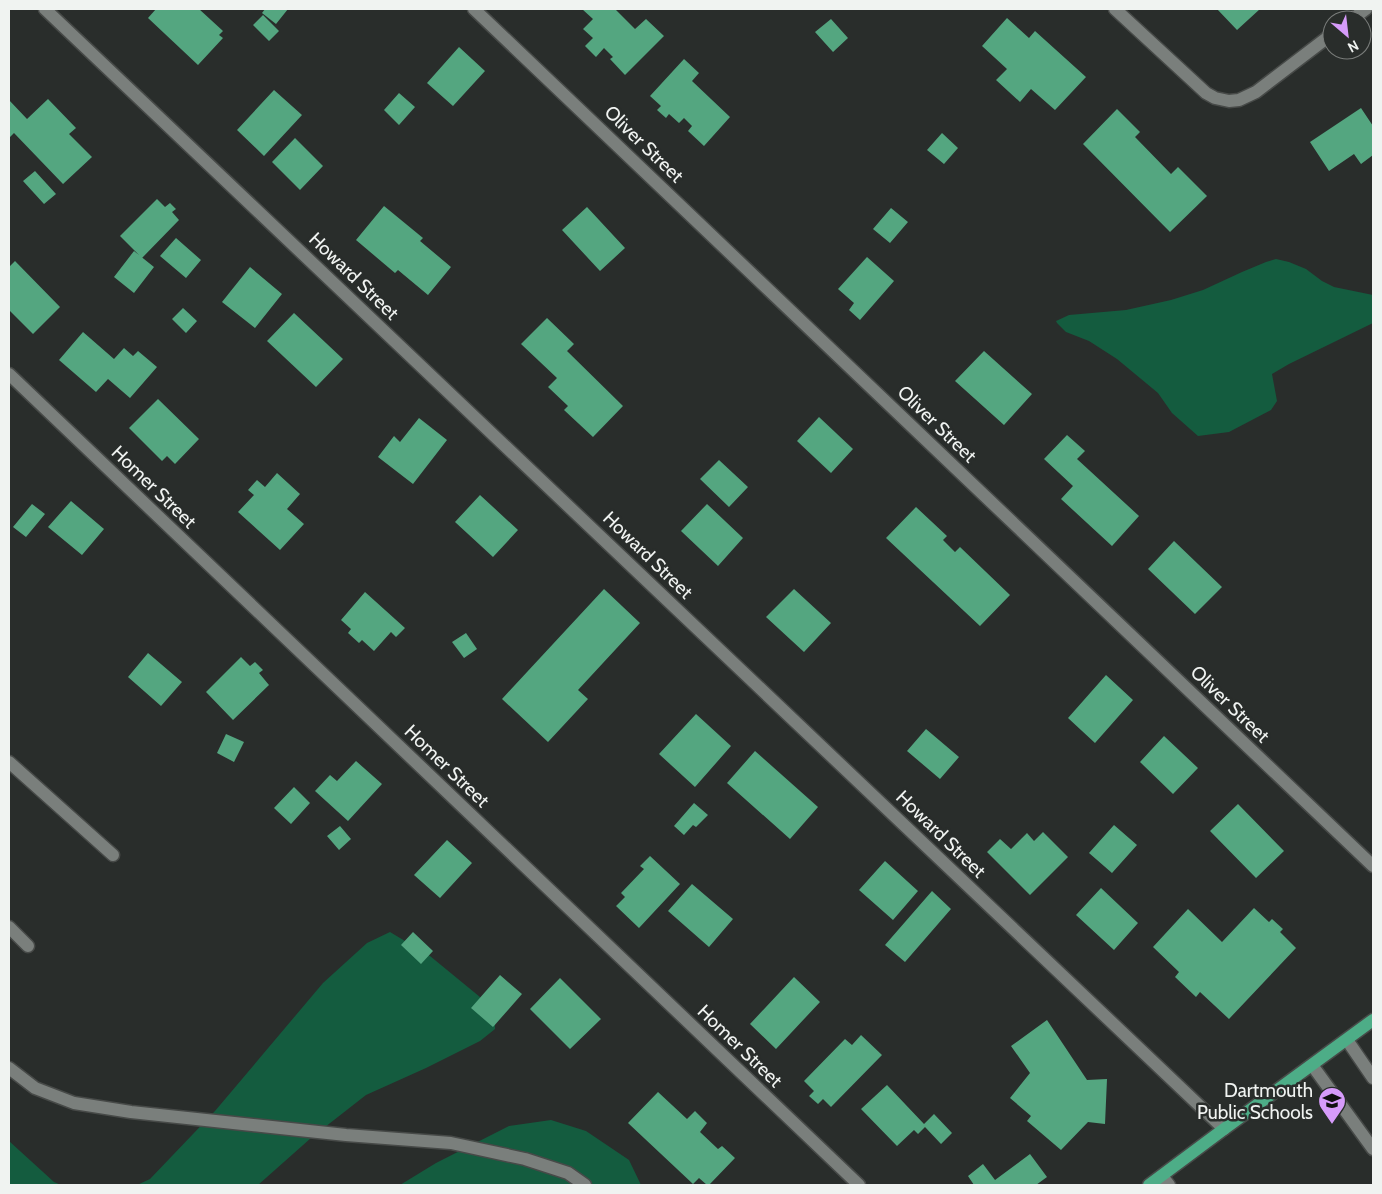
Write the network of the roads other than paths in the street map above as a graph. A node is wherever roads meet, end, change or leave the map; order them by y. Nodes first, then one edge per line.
1 (45, 9) edge
2 (474, 9) edge
3 (1115, 9) edge
4 (1322, 42) edge
5 (9, 374) edge
6 (9, 762) edge
7 (113, 855) dead end
8 (1373, 866) edge
9 (9, 927) edge
10 (28, 946) dead end
11 (1373, 1020) edge
12 (1347, 1040) junction
13 (1312, 1065) junction
14 (9, 1068) edge
15 (1373, 1078) edge
16 (1224, 1129) junction
17 (1373, 1149) edge
18 (1165, 1181) edge
19 (585, 1185) edge
20 (859, 1185) edge
21 (1149, 1185) edge

1 - 16 street, Howard Street
2 - 8 street, Oliver Street
3 - 4 street
5 - 20 street, Homer Street
6 - 7 street
9 - 10 street
11 - 12 main road
12 - 13 main road
12 - 15 street
13 - 16 main road
13 - 17 street
14 - 19 street
16 - 18 main road
18 - 21 main road

